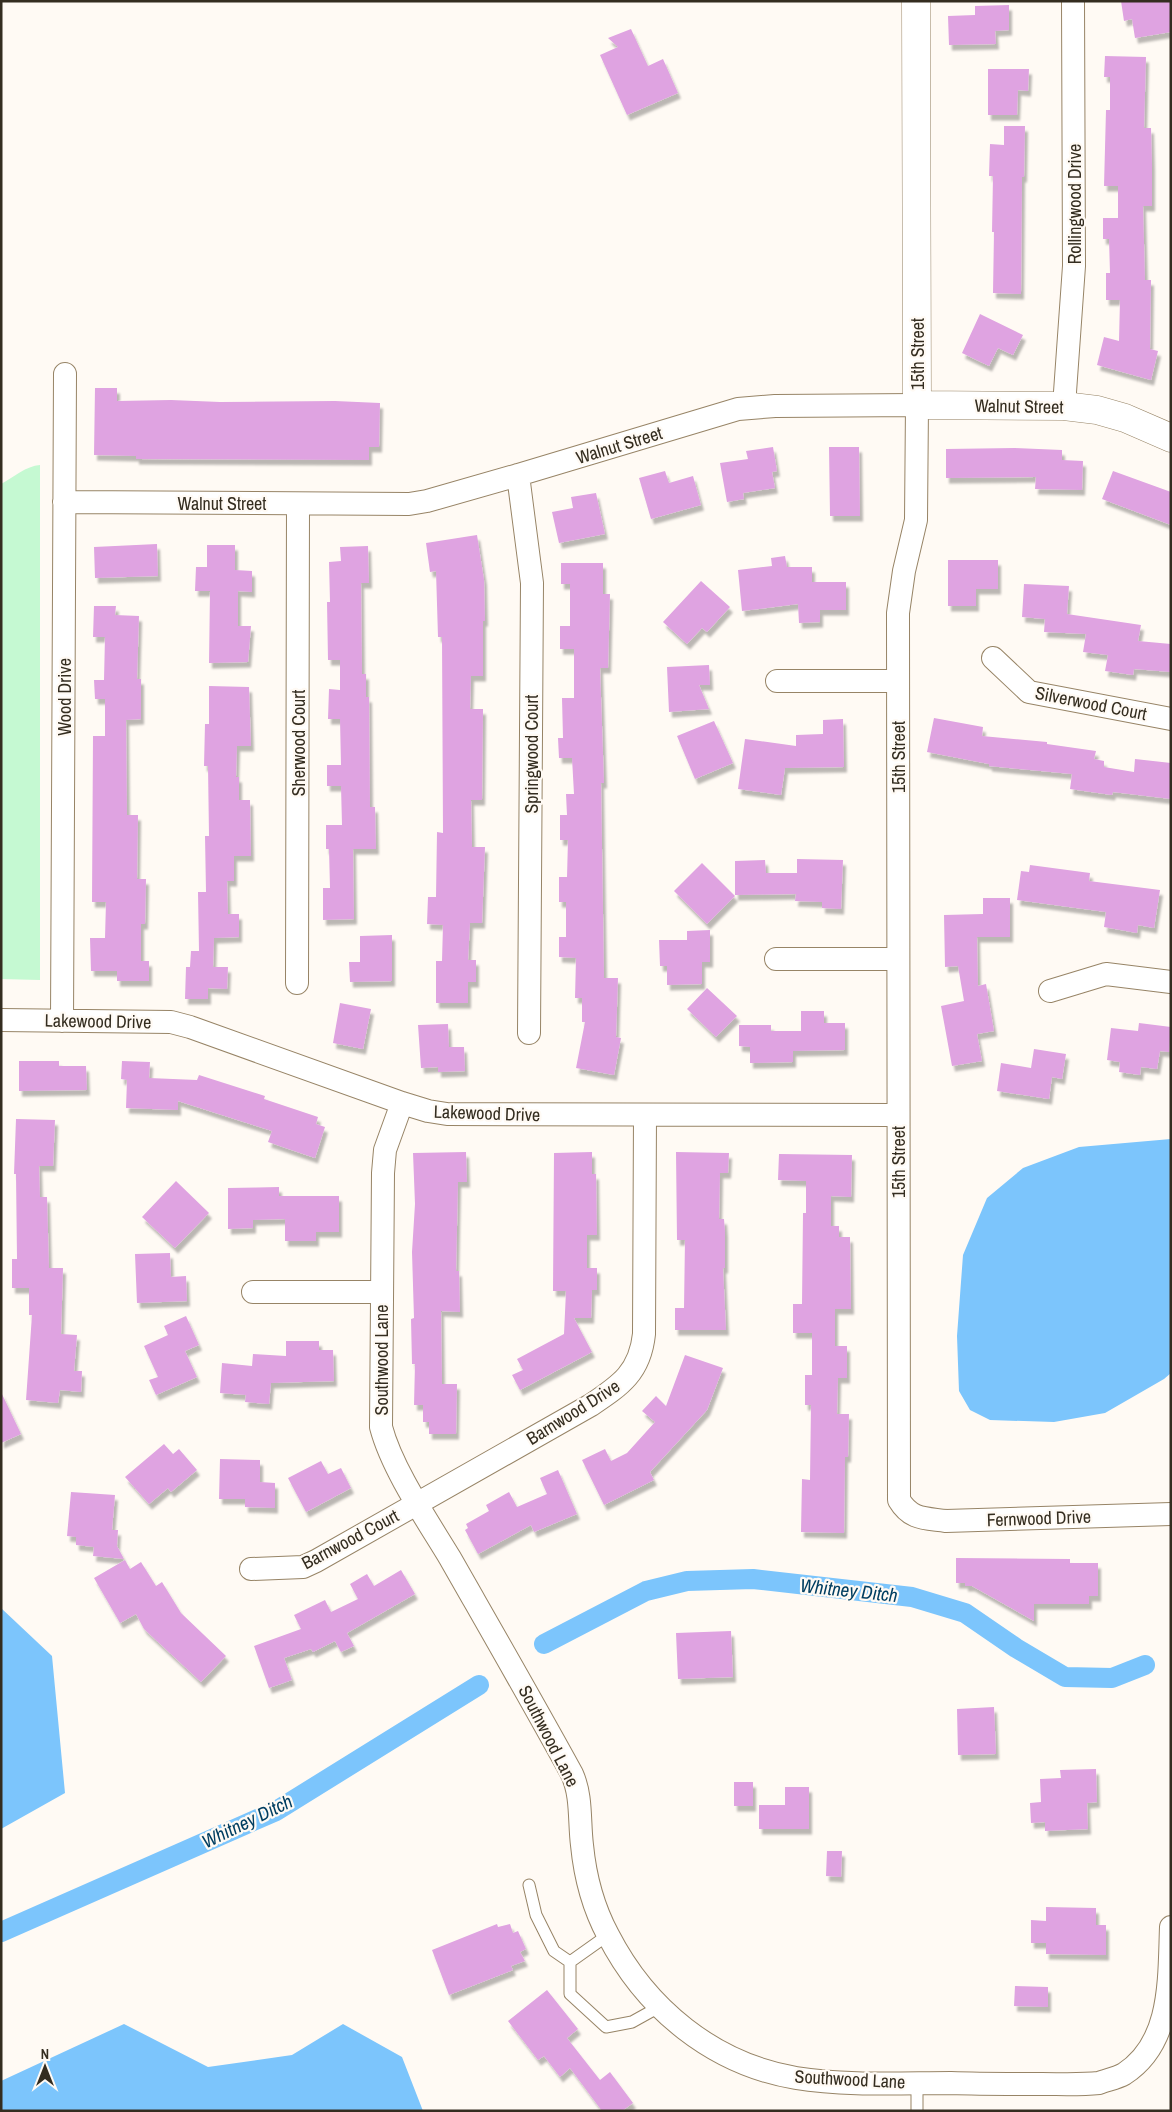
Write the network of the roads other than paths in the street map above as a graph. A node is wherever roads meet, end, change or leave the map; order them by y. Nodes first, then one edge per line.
1 (916, 1) edge
2 (1073, 1) edge
3 (66, 374) dead end
4 (917, 405) junction
5 (1064, 406) junction
6 (1171, 438) edge
7 (518, 475) junction
8 (64, 502) junction
9 (298, 504) junction
10 (993, 658) dead end
11 (777, 681) dead end
12 (898, 681) junction
13 (1171, 718) edge
14 (776, 959) dead end
15 (898, 959) junction
16 (1171, 982) edge
17 (297, 983) dead end
18 (1050, 991) dead end
19 (1, 1020) edge
20 (62, 1020) junction
21 (529, 1033) dead end
22 (402, 1103) junction
23 (645, 1115) junction
24 (898, 1115) junction
25 (253, 1292) dead end
26 (381, 1292) junction
27 (418, 1503) junction
28 (908, 1512) joint
29 (1171, 1514) edge
30 (251, 1569) dead end
31 (529, 1885) dead end
32 (1171, 1927) edge
33 (608, 1935) junction
34 (570, 1962) junction
35 (659, 2007) junction
36 (917, 2083) junction
37 (917, 2111) edge

1 - 4 street, 15th Street
2 - 5 street, Rollingwood Drive
3 - 8 street, Wood Drive
4 - 5 street, Walnut Street
4 - 7 street, Walnut Street
4 - 12 street, 15th Street
5 - 6 street, Walnut Street
7 - 9 street, Walnut Street
7 - 21 street, Springwood Court
8 - 9 street, Walnut Street
8 - 20 street, Wood Drive
9 - 17 street, Sherwood Court
10 - 13 street, Silverwood Court
11 - 12 street
12 - 15 street, 15th Street
14 - 15 street
15 - 24 street, 15th Street
16 - 18 street
19 - 20 street, Lakewood Drive
20 - 22 street, Lakewood Drive
22 - 23 street, Lakewood Drive
22 - 26 street, Southwood Lane
23 - 24 street, Lakewood Drive
23 - 27 street, Barnwood Drive
24 - 28 street, 15th Street
25 - 26 street
26 - 27 street, Southwood Lane
27 - 30 street, Barnwood Court
27 - 33 street, Southwood Lane
28 - 29 street, Fernwood Drive
31 - 34 lane
32 - 36 street, Southwood Lane
33 - 34 lane
33 - 35 street, Southwood Lane
34 - 35 lane
35 - 36 street, Southwood Lane
36 - 37 lane

